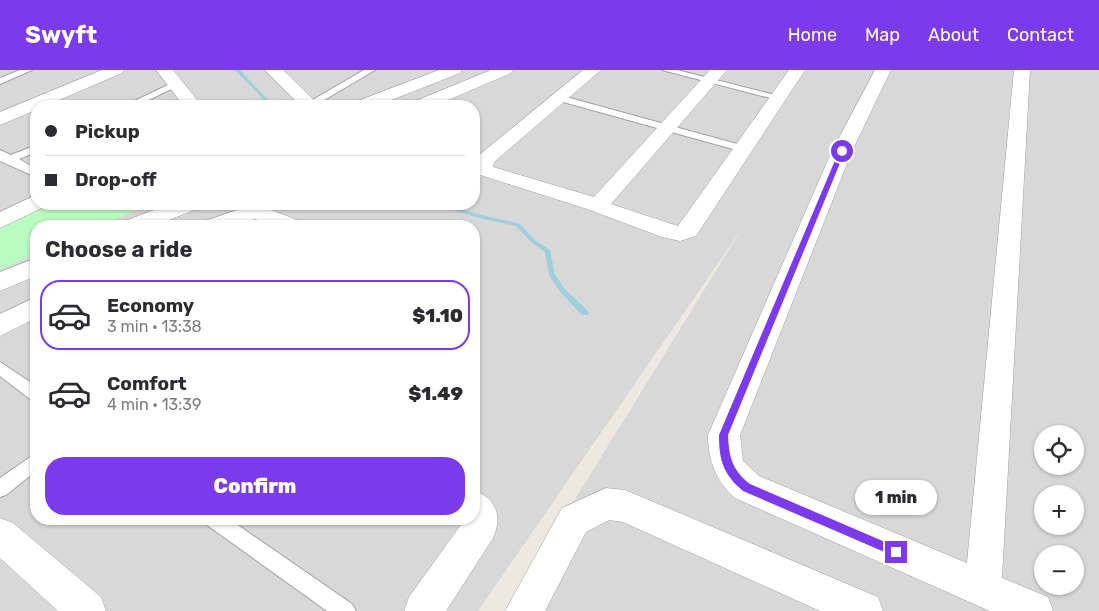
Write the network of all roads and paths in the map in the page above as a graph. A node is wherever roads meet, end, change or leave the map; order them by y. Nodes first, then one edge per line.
1 (28, 70) edge
2 (116, 70) edge
3 (164, 70) edge
4 (371, 70) edge
5 (454, 70) edge
6 (505, 70) edge
7 (593, 70) edge
8 (666, 70) edge
9 (797, 70) edge
10 (883, 70) edge
11 (1022, 70) edge
12 (277, 71) edge
13 (714, 75) edge
14 (0, 81) edge
15 (175, 85) junction
16 (778, 97) junction
17 (559, 98) junction
18 (45, 100) edge
19 (141, 100) edge
20 (188, 100) edge
21 (305, 100) edge
22 (319, 100) edge
23 (376, 100) edge
24 (433, 100) edge
25 (30, 106) edge
26 (0, 119) edge
27 (667, 128) junction
28 (744, 149) junction
29 (30, 151) edge
30 (0, 153) edge
31 (11, 159) junction
32 (0, 164) edge
33 (30, 170) edge
34 (30, 205) edge
35 (597, 205) junction
36 (174, 210) edge
37 (255, 210) edge
38 (255, 210) edge
39 (148, 220) edge
40 (229, 220) edge
41 (278, 220) edge
42 (0, 221) edge
43 (30, 269) edge
44 (0, 282) edge
45 (30, 309) edge
46 (0, 326) edge
47 (0, 368) edge
48 (30, 390) edge
49 (30, 466) edge
50 (0, 489) edge
51 (480, 518) edge
52 (223, 525) edge
53 (0, 535) edge
54 (983, 589) junction
55 (87, 611) edge
56 (345, 611) edge
57 (423, 611) edge
58 (524, 611) edge
59 (864, 611) edge
60 (1034, 611) edge

1 - 14 lane
2 - 18 street
3 - 15 street
4 - 22 lane
5 - 23 street
6 - 24 street
7 - 17 street
8 - 13 lane
9 - 16 street
10 - 54 street
11 - 54 street
12 - 21 street
13 - 16 lane
13 - 27 street
15 - 19 lane
15 - 20 street
16 - 28 street
17 - 27 lane
17 - 35 street
25 - 26 street
27 - 28 lane
27 - 35 street
28 - 35 street
29 - 31 lane
30 - 31 lane
31 - 32 lane
31 - 33 lane
34 - 42 street
36 - 39 street
37 - 40 street
38 - 41 street
43 - 44 street
45 - 46 street
47 - 48 lane
49 - 50 lane
51 - 57 street
52 - 56 lane
53 - 55 street
54 - 60 street
58 - 59 street

